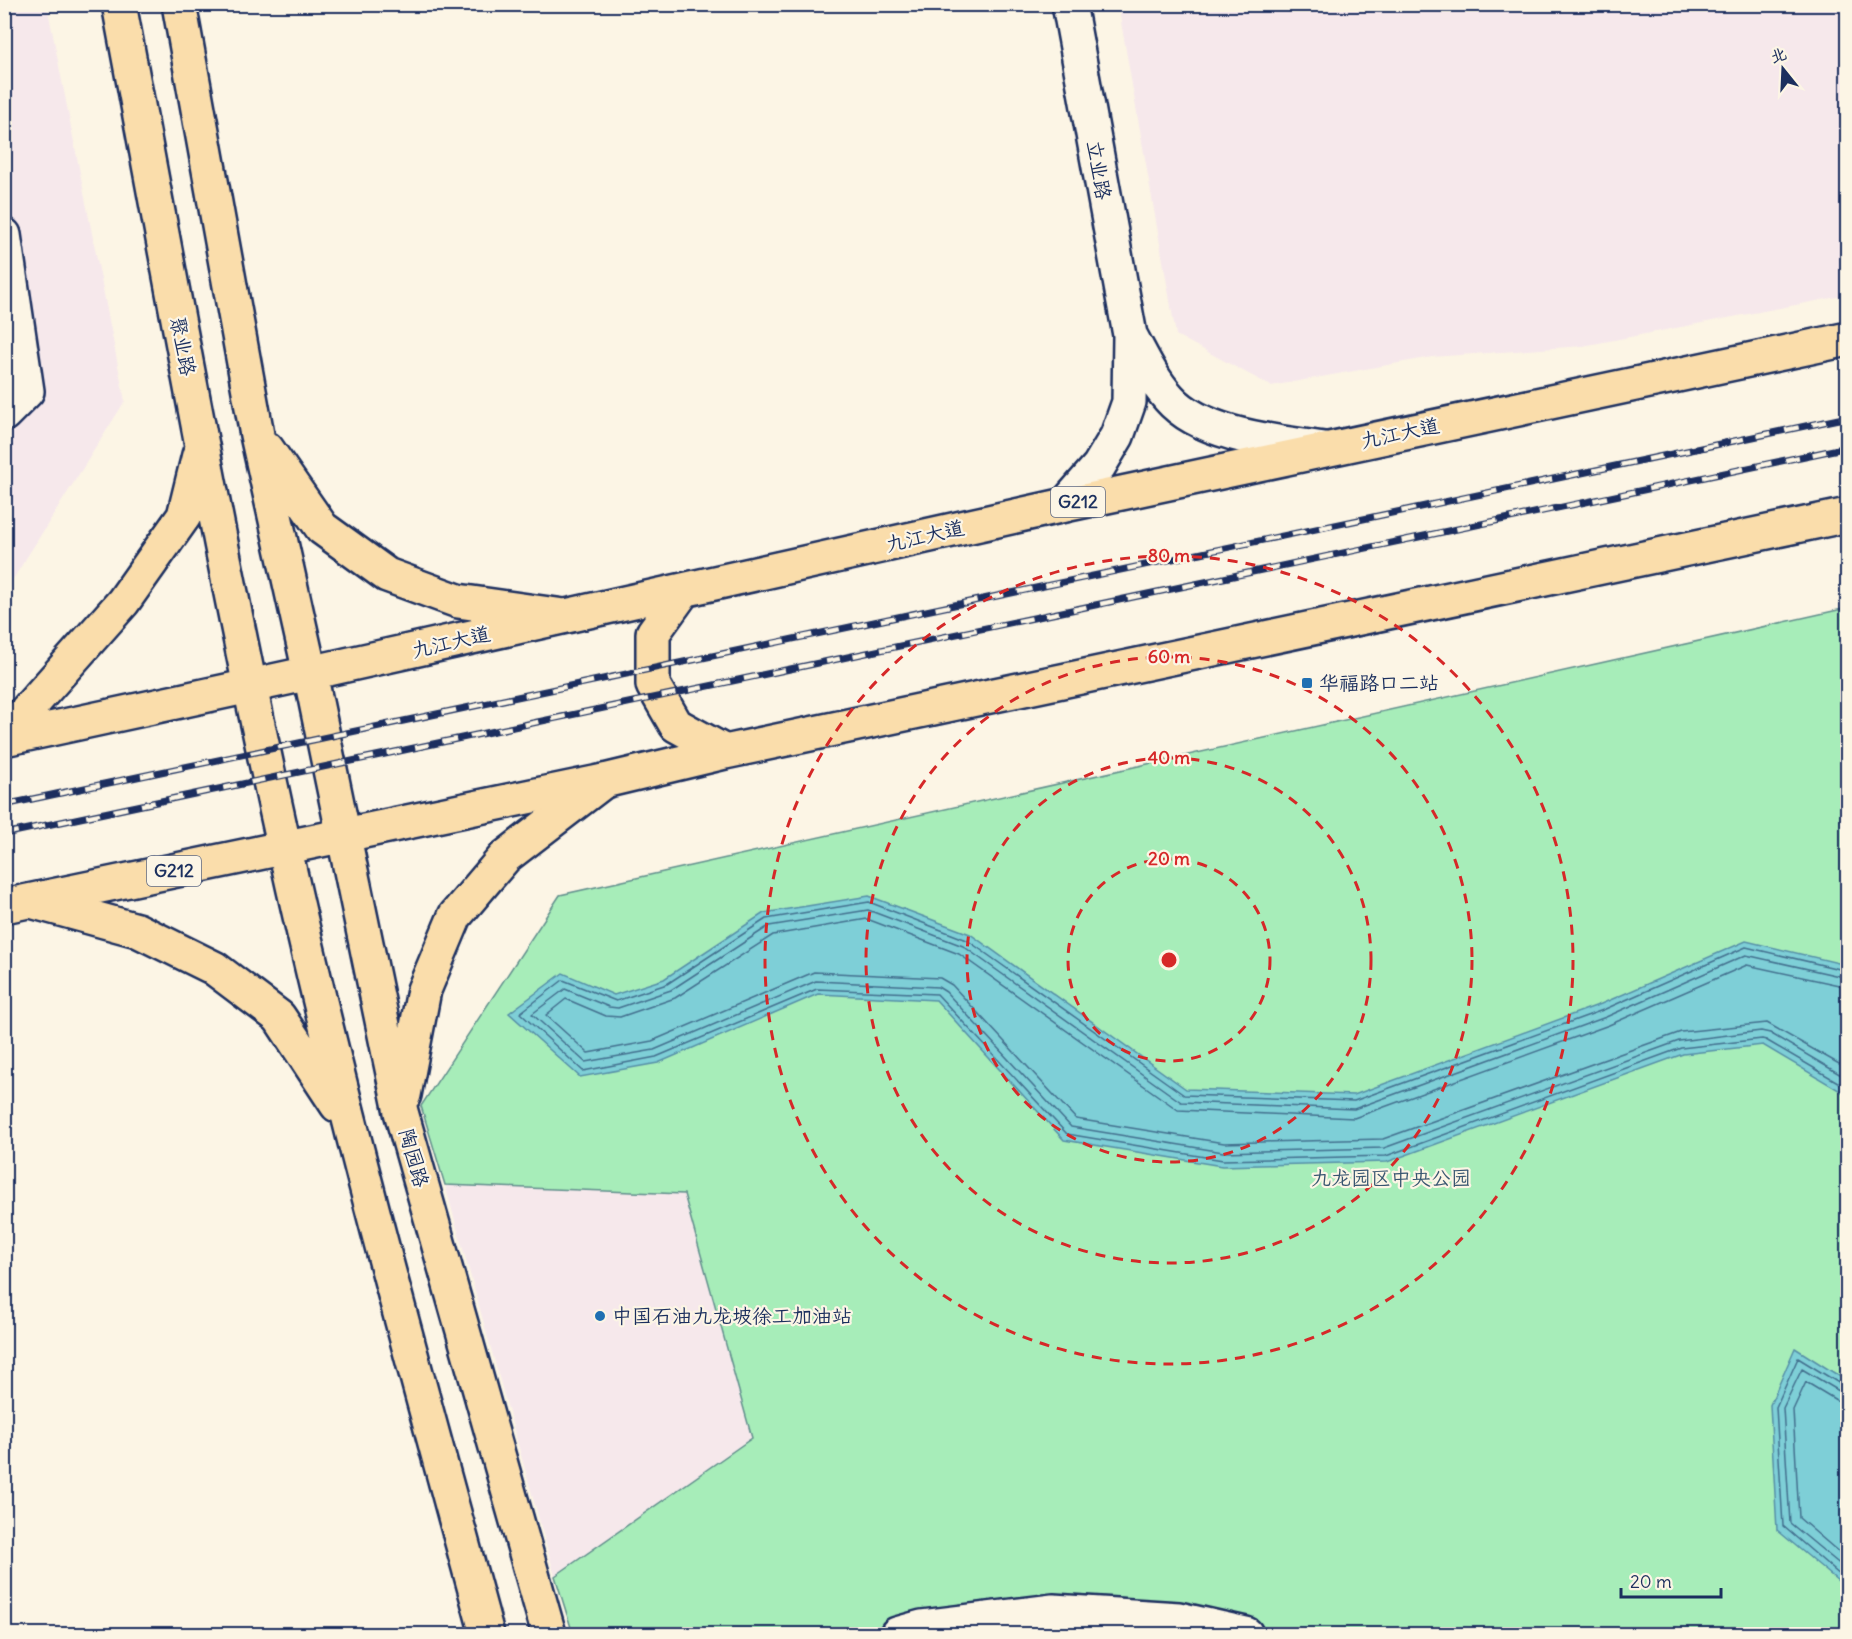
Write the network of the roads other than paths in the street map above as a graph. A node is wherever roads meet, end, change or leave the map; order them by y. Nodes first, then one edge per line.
1 (119, 4) edge
2 (178, 4) edge
3 (1069, 4) edge
4 (4, 235) edge
5 (1130, 335) junction
6 (1848, 339) edge
7 (4, 414) edge
8 (257, 435) junction
9 (202, 445) junction
10 (1324, 449) junction
11 (1065, 505) junction
12 (1848, 515) edge
13 (684, 590) junction
14 (566, 616) junction
15 (310, 673) junction
16 (250, 686) junction
17 (4, 737) edge
18 (725, 752) junction
19 (604, 781) junction
20 (343, 834) junction
21 (284, 849) junction
22 (18, 903) edge
23 (401, 1112) junction
24 (349, 1124) junction
25 (487, 1635) edge
26 (549, 1635) edge
27 (897, 1635) edge
28 (1246, 1635) edge

1 - 9 main road, 聚业路
2 - 8 main road
3 - 5 street, 立业路
4 - 7 street
5 - 10 street
5 - 11 street
6 - 10 main road, 九江大道 / G212
8 - 14 main road
8 - 15 main road
9 - 16 main road, 聚业路
9 - 17 main road
10 - 11 main road, 九江大道 / G212
11 - 13 main road, 九江大道 / G212
12 - 18 main road, G212
13 - 14 main road, 九江大道 / G212
13 - 18 main road
14 - 15 main road, 九江大道 / G212
15 - 16 main road, 九江大道 / G212
15 - 20 main road, 陶园路
16 - 17 main road, 九江大道 / G212
16 - 21 main road
18 - 19 main road, G212
19 - 20 main road, G212
19 - 23 main road
20 - 21 main road, G212
20 - 23 main road, 陶园路
21 - 22 main road, G212
21 - 24 main road
22 - 24 main road
23 - 26 main road, 陶园路
24 - 25 main road
27 - 28 street

